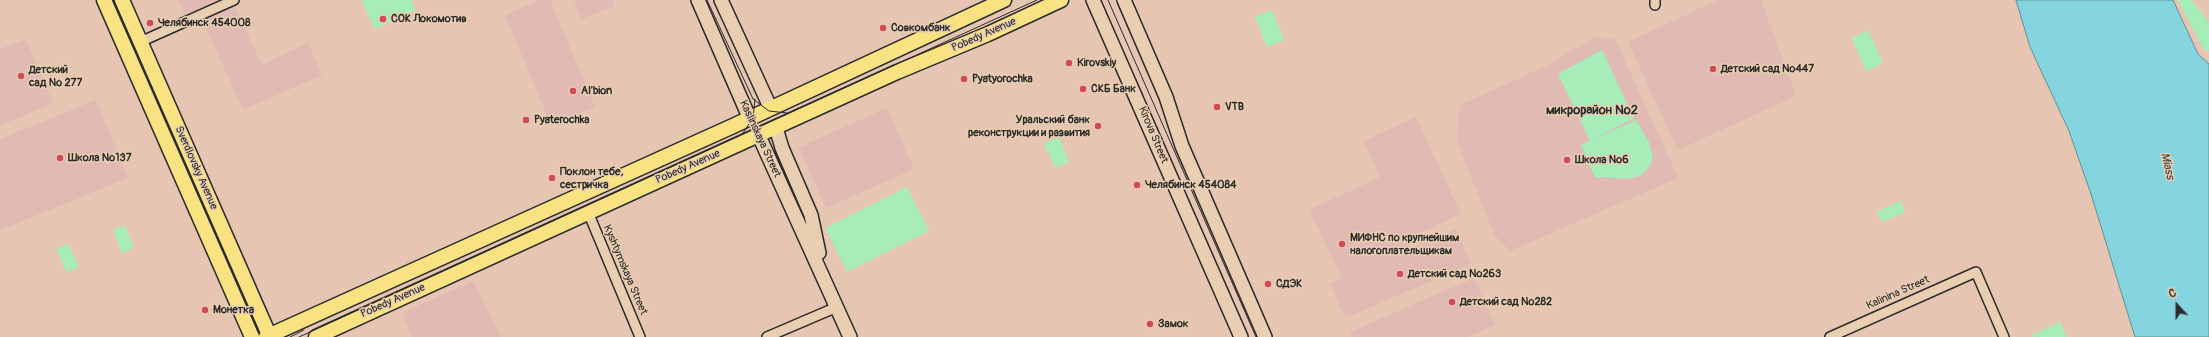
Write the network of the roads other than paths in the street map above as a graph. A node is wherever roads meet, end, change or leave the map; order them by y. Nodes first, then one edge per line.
1 (104, 0) edge
2 (122, 0) edge
3 (234, 0) edge
4 (698, 0) edge
5 (721, 0) edge
6 (1004, 0) edge
7 (1061, 0) edge
8 (1093, 0) edge
9 (1124, 0) edge
10 (140, 42) junction
11 (770, 107) junction
12 (749, 117) junction
13 (776, 128) junction
14 (758, 136) junction
15 (588, 212) junction
16 (825, 278) junction
17 (837, 307) junction
18 (269, 336) edge
19 (252, 337) edge
20 (316, 337) edge
21 (640, 337) edge
22 (767, 337) edge
23 (850, 337) edge
24 (1241, 337) edge
25 (1265, 337) edge
26 (1830, 337) edge
27 (2004, 337) edge

1 - 19 main road, Sverdlovsky Avenue
2 - 10 main road, Sverdlovsky Avenue
3 - 10 street
4 - 12 main road, Kaslinskaya Street
5 - 11 main road, Kaslinskaya Street
6 - 11 main road, Pobedy Avenue
7 - 13 main road, Pobedy Avenue
8 - 24 main road, Kirova Street
9 - 25 main road, Kirova Street
10 - 18 main road, Sverdlovsky Avenue
11 - 12 main road, Pobedy Avenue
11 - 13 main road, Kaslinskaya Street
12 - 14 main road, Kaslinskaya Street
12 - 18 main road, Pobedy Avenue
13 - 14 main road, Pobedy Avenue
13 - 16 main road, Kaslinskaya Street
14 - 15 main road, Pobedy Avenue
14 - 16 main road, Kaslinskaya Street
15 - 20 main road, Pobedy Avenue
15 - 21 street, Kyshtymskaya Street
16 - 17 main road, Kaslinskaya Street
17 - 22 street
17 - 23 main road, Kaslinskaya Street
26 - 27 street, Kalinina Street

